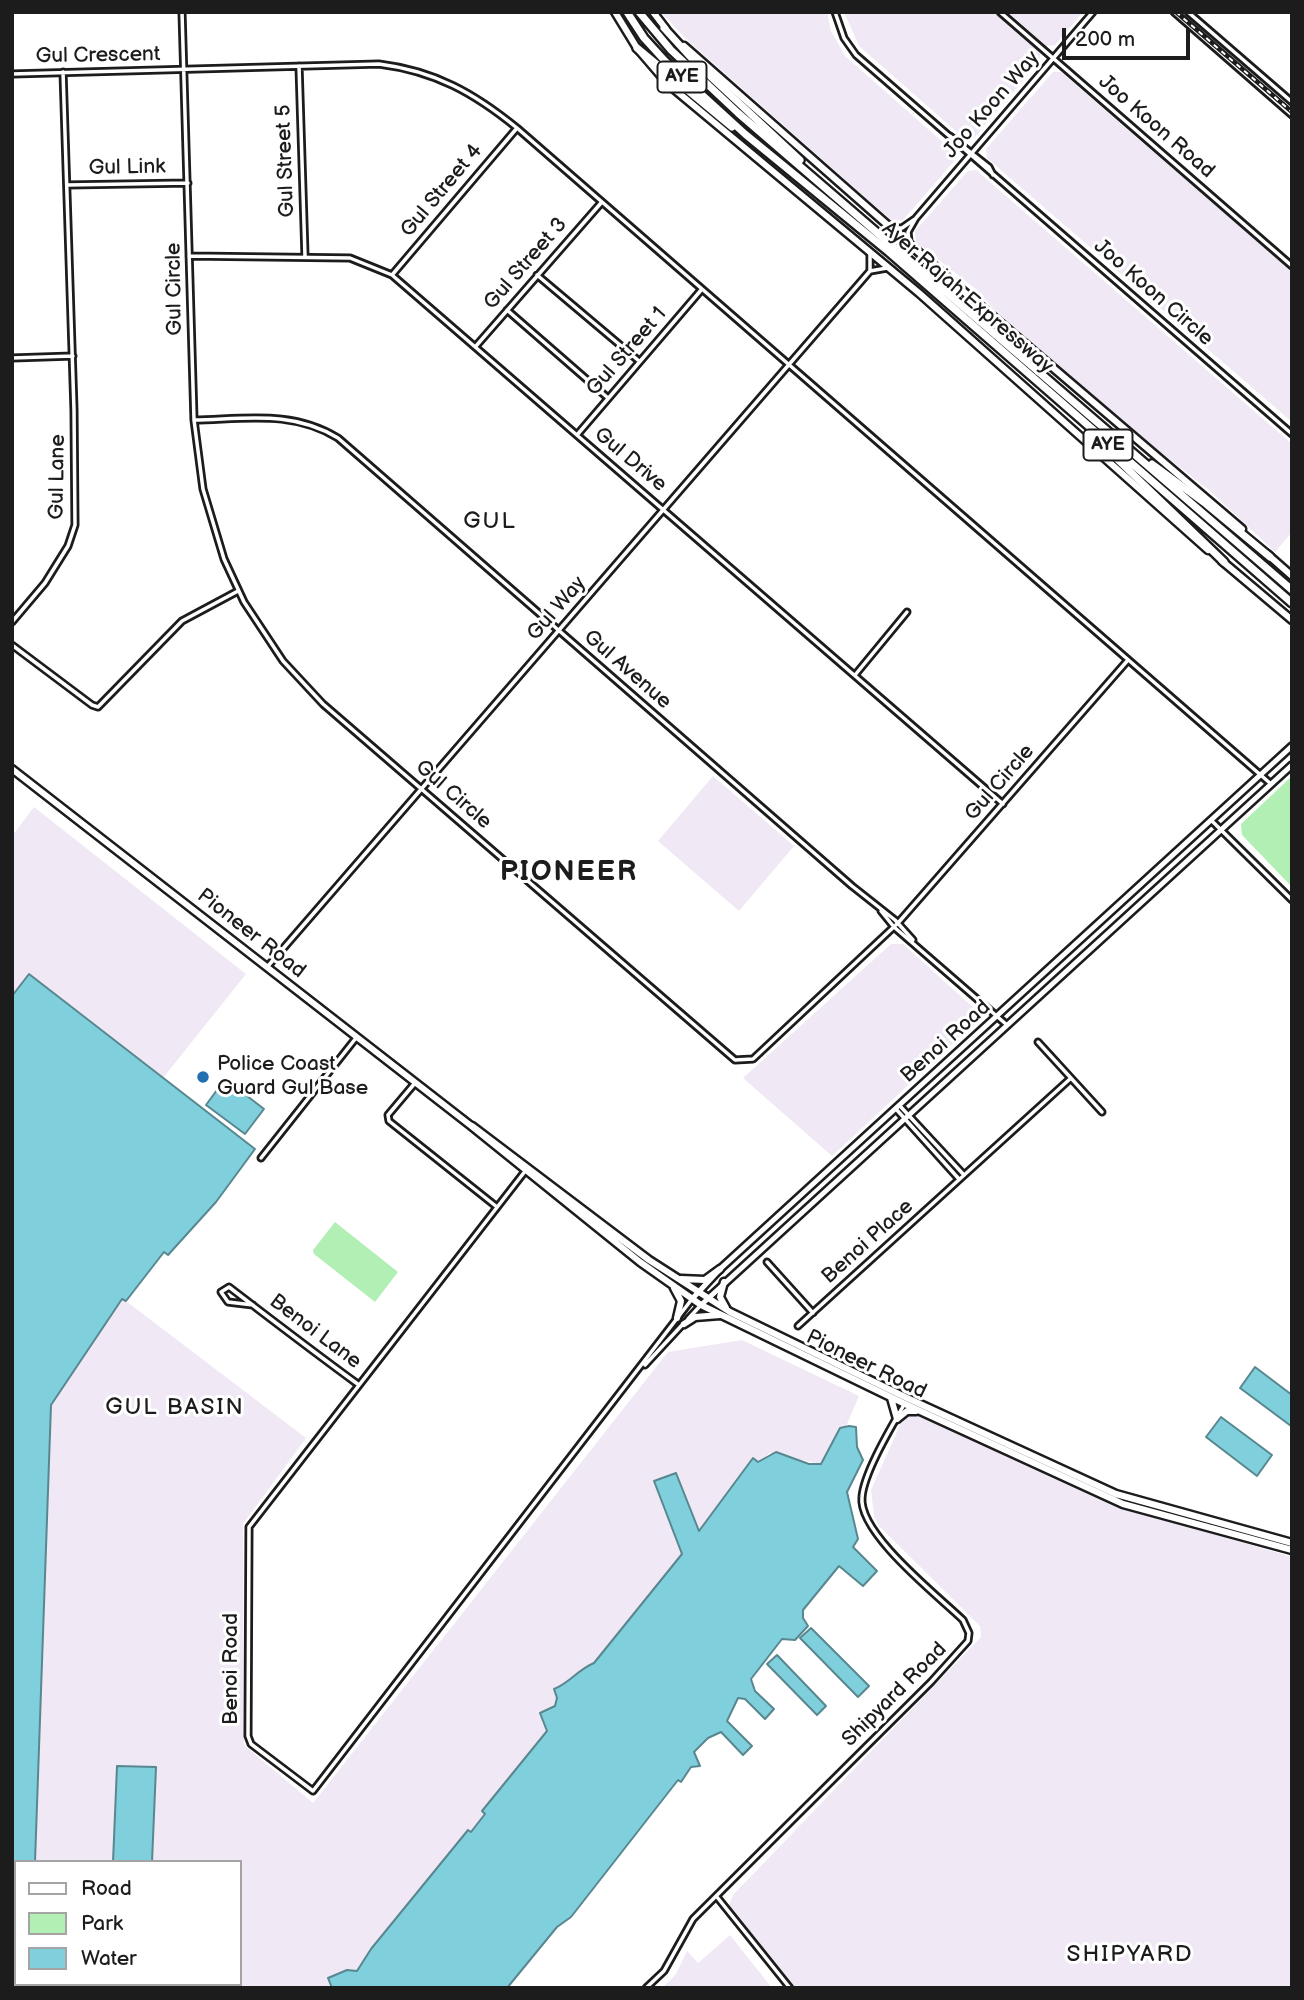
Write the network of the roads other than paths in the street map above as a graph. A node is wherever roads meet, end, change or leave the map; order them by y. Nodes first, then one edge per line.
1 (182, 12) edge
2 (614, 12) edge
3 (626, 12) edge
4 (639, 12) edge
5 (653, 12) edge
6 (835, 12) edge
7 (1000, 12) edge
8 (1093, 12) edge
9 (1174, 12) edge
10 (1188, 12) edge
11 (664, 28) junction
12 (637, 48) junction
13 (1053, 59) junction
14 (299, 66) junction
15 (184, 69) junction
16 (63, 72) junction
17 (12, 74) edge
18 (1292, 102) edge
19 (1292, 115) edge
20 (517, 128) junction
21 (746, 134) junction
22 (971, 155) junction
23 (188, 183) junction
24 (67, 185) junction
25 (844, 202) junction
26 (601, 203) junction
27 (916, 218) junction
28 (889, 227) junction
29 (912, 247) junction
30 (868, 250) junction
31 (189, 256) junction
32 (305, 256) junction
33 (1292, 266) edge
34 (891, 269) junction
35 (870, 271) junction
36 (392, 275) junction
37 (537, 275) junction
38 (702, 289) junction
39 (506, 310) junction
40 (476, 347) junction
41 (73, 356) junction
42 (12, 358) edge
43 (639, 361) junction
44 (789, 366) junction
45 (608, 398) junction
46 (194, 420) junction
47 (1090, 430) junction
48 (1292, 434) edge
49 (577, 436) junction
50 (1139, 457) junction
51 (664, 509) junction
52 (1270, 557) junction
53 (1224, 562) junction
54 (1292, 576) edge
55 (1292, 590) edge
56 (238, 591) junction
57 (1292, 603) edge
58 (906, 612) dead end
59 (1292, 620) edge
60 (12, 622) edge
61 (559, 631) junction
62 (12, 645) edge
63 (1128, 660) junction
64 (855, 675) junction
65 (1292, 746) edge
66 (1292, 765) edge
67 (12, 769) edge
68 (1259, 774) junction
69 (1271, 784) junction
70 (420, 788) junction
71 (1003, 804) junction
72 (1211, 819) junction
73 (1221, 829) junction
74 (1292, 900) edge
75 (896, 925) junction
76 (266, 968) junction
77 (998, 1016) junction
78 (1007, 1025) junction
79 (357, 1037) junction
80 (1038, 1042) dead end
81 (1071, 1078) junction
82 (415, 1083) junction
83 (898, 1107) junction
84 (1102, 1112) dead end
85 (906, 1117) junction
86 (261, 1158) dead end
87 (527, 1169) junction
88 (962, 1177) junction
89 (497, 1207) junction
90 (767, 1262) dead end
91 (720, 1269) junction
92 (676, 1277) junction
93 (724, 1282) junction
94 (670, 1284) junction
95 (698, 1292) junction
96 (708, 1298) junction
97 (692, 1299) junction
98 (253, 1305) junction
99 (701, 1305) junction
100 (730, 1312) junction
101 (813, 1313) junction
102 (722, 1315) junction
103 (677, 1318) junction
104 (684, 1324) junction
105 (798, 1326) dead end
106 (636, 1374) junction
107 (865, 1381) junction
108 (359, 1385) junction
109 (878, 1387) junction
110 (890, 1396) junction
111 (906, 1401) junction
112 (922, 1412) junction
113 (897, 1419) junction
114 (1292, 1543) edge
115 (1292, 1550) edge
116 (717, 1897) junction
117 (646, 1988) edge
118 (790, 1988) edge

1 - 15 street, Gul Circle
2 - 12 main road
3 - 21 highway, Ayer Rajah Expressway / AYE
4 - 25 highway, Ayer Rajah Expressway / AYE
5 - 11 main road
6 - 22 street, Joo Koon Circle
7 - 13 street, Joo Koon Road
8 - 13 street, Joo Koon Way
9 - 19 street
10 - 18 street
11 - 25 highway
11 - 28 main road
12 - 21 highway
12 - 30 main road
13 - 22 street, Joo Koon Way
13 - 33 street, Joo Koon Road
14 - 15 street
14 - 20 street
14 - 32 street, Gul Street 5
15 - 16 street, Gul Crescent
15 - 23 street, Gul Circle
16 - 17 street, Gul Crescent
16 - 24 street, Gul Lane
20 - 26 street
20 - 36 street, Gul Street 4
21 - 47 highway, Ayer Rajah Expressway / AYE
22 - 27 street, Joo Koon Way
22 - 48 street, Joo Koon Circle
23 - 24 street, Gul Link
23 - 31 street, Gul Circle
24 - 41 street, Gul Lane
25 - 50 highway, Ayer Rajah Expressway / AYE
26 - 37 street, Gul Street 3
26 - 38 street
27 - 28 street
27 - 29 street
28 - 29 main road
29 - 52 main road
30 - 34 main road
30 - 35 street
31 - 32 street, Gul Drive
31 - 46 street, Gul Circle
32 - 36 street, Gul Drive
34 - 35 street
34 - 53 main road
35 - 44 street, Gul Way
36 - 40 street, Gul Drive
37 - 39 street, Gul Street 3
37 - 43 street
38 - 43 street, Gul Street 1
38 - 44 street
39 - 40 street, Gul Street 3
39 - 45 street
40 - 49 street, Gul Drive
41 - 42 street
41 - 60 street, Gul Lane
43 - 45 street, Gul Street 1
44 - 51 street, Gul Way
44 - 63 street
45 - 49 street, Gul Street 1
46 - 56 street, Gul Circle
46 - 61 street, Gul Avenue
47 - 53 highway
47 - 57 highway, Ayer Rajah Expressway / AYE
49 - 51 street, Gul Drive
50 - 52 highway
50 - 55 highway, Ayer Rajah Expressway / AYE
51 - 61 street, Gul Way
51 - 64 street, Gul Drive
52 - 54 main road
53 - 59 main road
56 - 62 street
56 - 70 street, Gul Circle
58 - 64 street
61 - 70 street, Gul Way
61 - 75 street, Gul Avenue
63 - 68 street
63 - 71 street, Gul Circle
64 - 71 street, Gul Drive
65 - 68 main road, Benoi Road
66 - 69 main road, Benoi Road
67 - 76 main road, Pioneer Road
68 - 69 street
68 - 72 main road, Benoi Road
69 - 73 main road, Benoi Road
70 - 75 street, Gul Circle
70 - 76 street, Gul Way
71 - 75 street, Gul Circle
72 - 73 street
72 - 77 main road, Benoi Road
73 - 74 street
73 - 78 main road, Benoi Road
75 - 77 street, Gul Avenue
76 - 79 main road, Pioneer Road
77 - 78 street, Gul Avenue
77 - 83 main road, Benoi Road
78 - 85 main road, Benoi Road
79 - 82 main road, Pioneer Road
79 - 86 street
80 - 81 street
81 - 84 street
81 - 88 street, Benoi Place
82 - 87 main road, Pioneer Road
82 - 89 street
83 - 85 street
83 - 91 main road, Benoi Road
85 - 88 street
85 - 93 main road, Benoi Road
87 - 89 street, Benoi Road
87 - 92 main road, Pioneer Road
87 - 94 main road, Pioneer Road
88 - 101 street, Benoi Place
89 - 108 street, Benoi Road
90 - 101 street
91 - 92 main road
91 - 95 main road, Benoi Road
92 - 95 main road, Pioneer Road
93 - 96 main road, Benoi Road
93 - 100 main road
94 - 97 main road, Pioneer Road
94 - 103 main road
95 - 96 main road, Pioneer Road
95 - 97 main road, Benoi Road
96 - 99 main road, Benoi Road
96 - 100 main road, Pioneer Road
97 - 99 main road, Pioneer Road
97 - 103 street, Benoi Road
98 - 98 street, Benoi Lane
98 - 108 street, Benoi Lane
99 - 102 main road, Pioneer Road
99 - 104 street, Benoi Road
100 - 107 main road, Pioneer Road
101 - 105 street, Benoi Place
102 - 104 main road
102 - 107 main road, Pioneer Road
103 - 106 street, Benoi Road
104 - 106 street, Benoi Road
106 - 108 street, Benoi Road
107 - 109 main road, Pioneer Road
109 - 110 main road, Pioneer Road
109 - 111 main road, Pioneer Road
110 - 111 main road, Pioneer Road
110 - 113 main road
111 - 112 main road, Pioneer Road
111 - 113 street, Shipyard Road
111 - 114 main road, Pioneer Road
112 - 113 main road
112 - 115 main road, Pioneer Road
113 - 116 street, Shipyard Road
116 - 117 street
116 - 118 street

